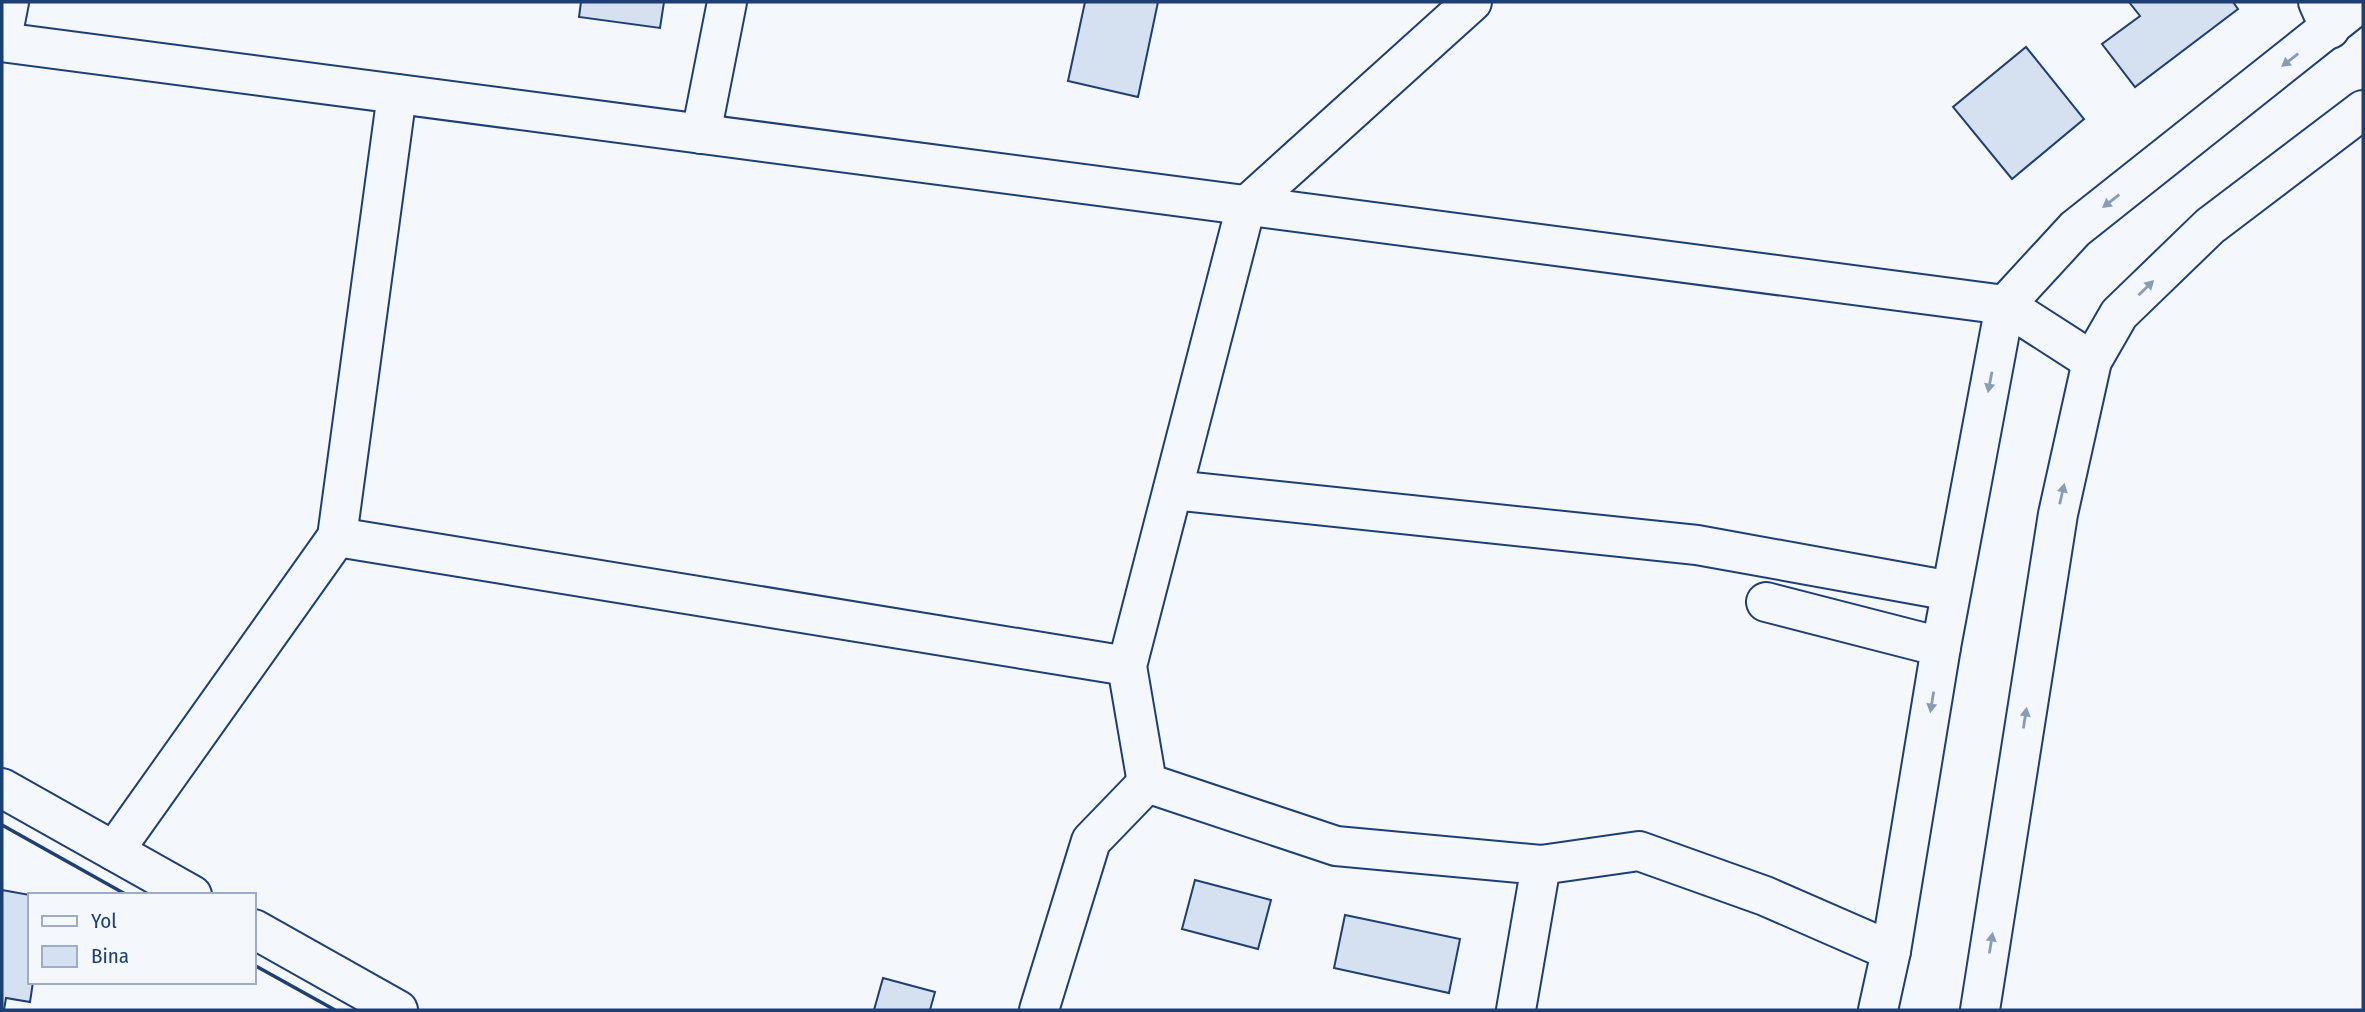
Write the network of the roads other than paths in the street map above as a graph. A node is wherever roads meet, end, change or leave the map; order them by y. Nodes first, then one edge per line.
1 (9, 2) edge
2 (727, 2) edge
3 (1472, 2) edge
4 (2361, 2) edge
5 (2324, 15) edge
6 (2, 40) edge
7 (397, 94) junction
8 (2363, 110) edge
9 (701, 134) junction
10 (1246, 206) junction
11 (2005, 306) junction
12 (2091, 361) junction
13 (1172, 490) junction
14 (337, 537) junction
15 (1951, 591) junction
16 (1766, 602) dead end
17 (1941, 647) junction
18 (1127, 666) junction
19 (1147, 783) junction
20 (2, 788) edge
21 (114, 851) junction
22 (1541, 865) junction
23 (188, 893) edge
24 (256, 930) edge
25 (1891, 951) junction
26 (398, 1010) edge
27 (1038, 1010) edge
28 (1516, 1010) edge
29 (1878, 1010) edge
30 (1980, 1010) edge

1 - 6 street
2 - 9 street
3 - 10 street
4 - 5 street
5 -> 11 street
6 - 7 street
7 - 9 street
7 - 14 street
12 -> 8 street
9 - 10 street
10 - 11 street
10 - 13 street
11 - 12 street
11 -> 15 street
30 -> 12 street
13 - 15 street
13 - 18 street
14 - 18 street
14 - 21 street
15 - 17 street
16 - 17 street
17 -> 25 street
18 - 19 street
19 - 22 street
19 - 27 street
20 - 21 street
21 - 23 street
22 - 25 street
22 - 28 street
24 - 26 street
25 - 29 street

